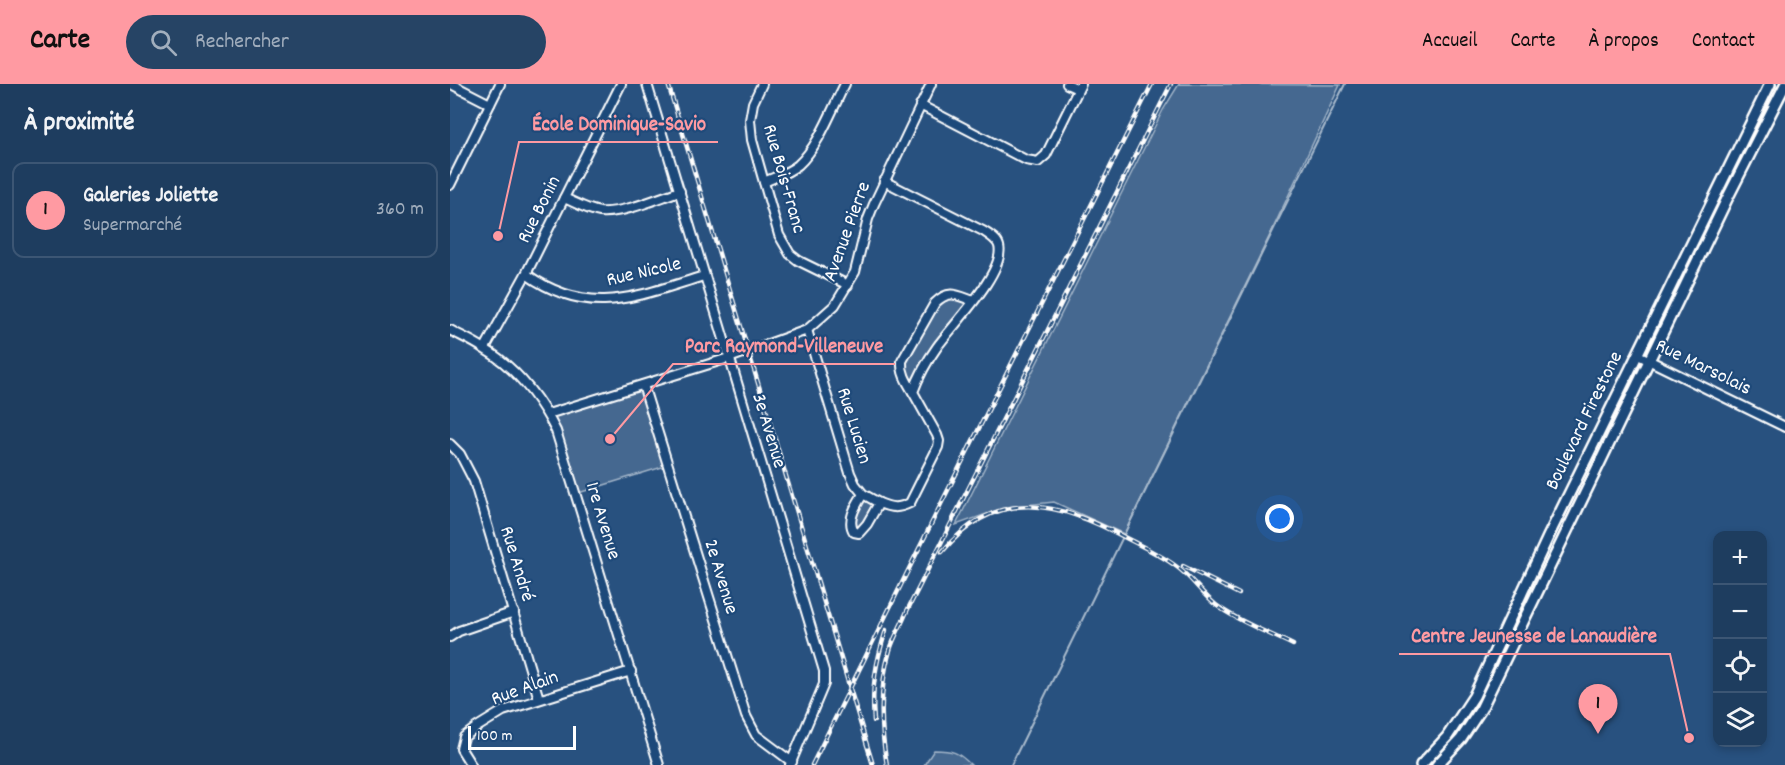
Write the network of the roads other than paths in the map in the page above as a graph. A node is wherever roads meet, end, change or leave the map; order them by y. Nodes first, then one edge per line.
1 (451, 84) edge
2 (500, 84) edge
3 (621, 84) edge
4 (647, 84) edge
5 (762, 84) edge
6 (845, 84) edge
7 (931, 84) edge
8 (1067, 84) edge
9 (1770, 84) edge
10 (1785, 85) edge
11 (1080, 87) edge
12 (490, 104) junction
13 (920, 105) junction
14 (884, 181) junction
15 (764, 182) junction
16 (450, 185) edge
17 (680, 191) junction
18 (564, 198) junction
19 (526, 274) junction
20 (704, 276) junction
21 (848, 285) junction
22 (973, 301) junction
23 (450, 330) edge
24 (807, 330) junction
25 (485, 348) junction
26 (1638, 355) junction
27 (729, 358) junction
28 (1649, 360) junction
29 (644, 385) junction
30 (913, 392) junction
31 (548, 414) junction
32 (1785, 427) edge
33 (450, 444) edge
34 (863, 494) junction
35 (879, 503) junction
36 (514, 612) junction
37 (450, 637) edge
38 (631, 671) junction
39 (539, 699) junction
40 (791, 764) edge
41 (471, 765) edge
42 (659, 765) edge
43 (1421, 765) edge
44 (1437, 765) edge

1 - 12 street
2 - 12 street
3 - 18 street, Rue Bonin
4 - 17 street, 3e Avenue
5 - 15 street, Rue Bois-Franc
6 - 15 street
7 - 13 street, Avenue Pierre
8 - 11 street
9 - 26 main road, Boulevard Firestone
10 - 28 main road, Boulevard Firestone
11 - 13 street
12 - 16 street
13 - 14 street, Avenue Pierre
14 - 21 street, Avenue Pierre
14 - 22 street
15 - 21 street, Rue Bois-Franc
17 - 18 street
17 - 20 street, 3e Avenue
18 - 19 street, Rue Bonin
19 - 20 street, Rue Nicole
19 - 25 street, Rue Bonin
20 - 27 street, 3e Avenue
21 - 24 street, Avenue Pierre
22 - 30 street
22 - 30 street
23 - 25 street, 1re Avenue
24 - 27 street, Avenue Pierre
24 - 34 street, Rue Lucien
25 - 31 street, 1re Avenue
26 - 28 street, Rue Marsolais
26 - 43 main road, Boulevard Firestone
27 - 29 street, Avenue Pierre
27 - 40 street, 3e Avenue
28 - 32 street, Rue Marsolais
28 - 44 main road, Boulevard Firestone
29 - 31 street, Avenue Pierre
29 - 40 street, 2e Avenue
30 - 35 street
31 - 38 street, 1re Avenue
33 - 36 street, Rue André
34 - 35 street, Rue Lucien
34 - 35 street, Rue Lucien
36 - 37 street
36 - 39 street, Rue André
38 - 39 street, Rue Alain
38 - 42 street, 1re Avenue
39 - 41 street, Rue Alain

